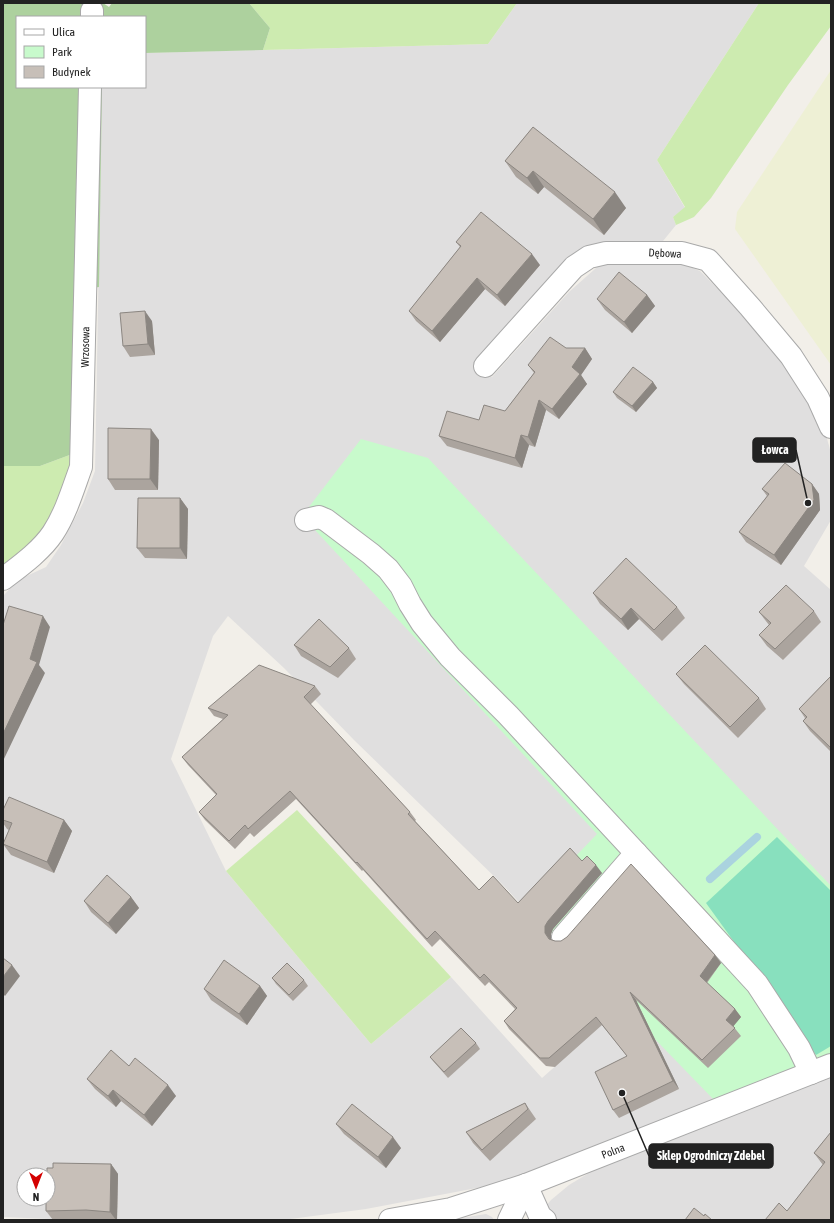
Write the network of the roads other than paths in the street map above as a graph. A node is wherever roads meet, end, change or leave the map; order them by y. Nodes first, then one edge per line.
1 (90, 88) edge
2 (485, 366) dead end
3 (831, 426) edge
4 (306, 520) dead end
5 (3, 579) edge
6 (636, 853) junction
7 (563, 937) dead end
8 (831, 1065) edge
9 (811, 1073) junction
10 (526, 1185) junction
11 (390, 1220) edge
12 (509, 1220) edge
13 (545, 1220) edge

1 - 5 street, Wrzosowa
2 - 3 street, Dębowa
4 - 6 street
6 - 7 street
6 - 9 street
8 - 9 street, Polna
9 - 10 street, Polna
10 - 11 street, Polna
10 - 12 street
10 - 13 street

